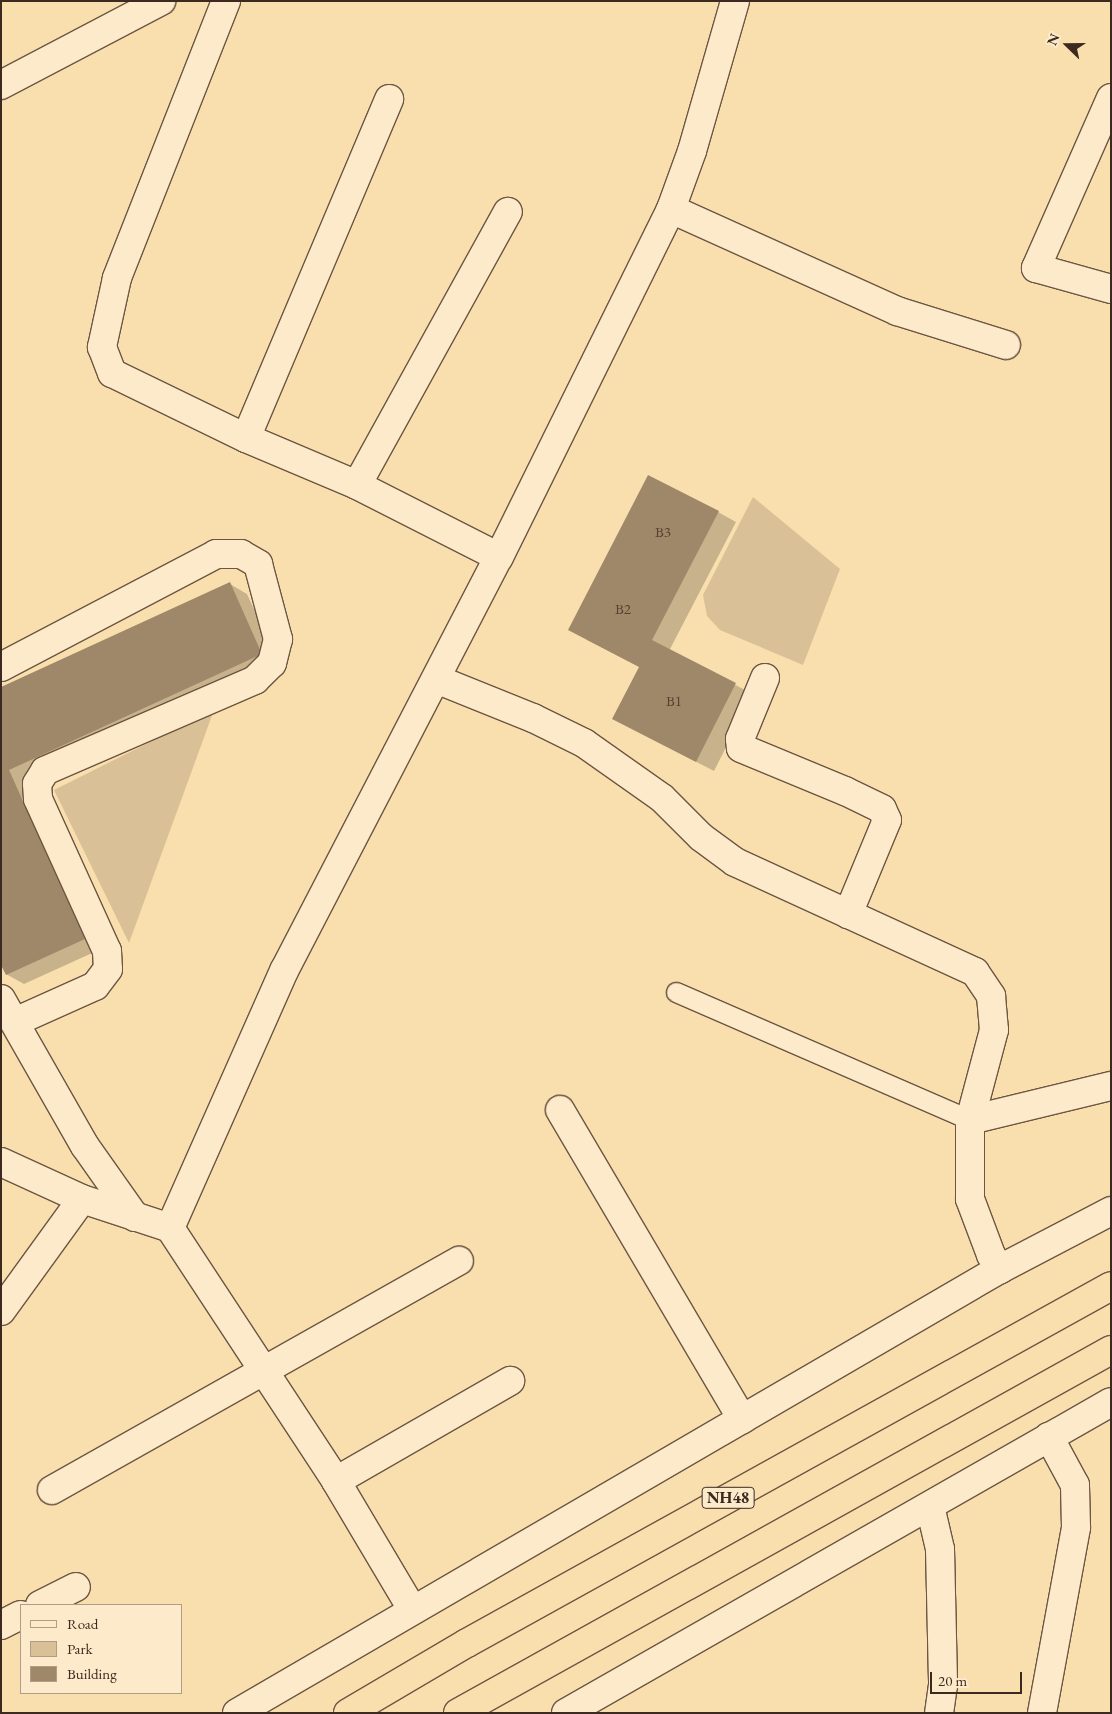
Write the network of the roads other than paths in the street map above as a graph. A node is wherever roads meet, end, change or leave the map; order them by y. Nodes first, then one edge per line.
1 (161, 1) edge
2 (226, 1) edge
3 (735, 1) edge
4 (1, 85) edge
5 (1111, 98) edge
6 (389, 99) dead end
7 (671, 209) junction
8 (508, 212) dead end
9 (1111, 289) edge
10 (1006, 345) dead end
11 (246, 438) junction
12 (357, 485) junction
13 (499, 558) junction
14 (1, 668) edge
15 (766, 678) dead end
16 (436, 679) junction
17 (848, 914) junction
18 (676, 992) dead end
19 (1, 999) edge
20 (15, 1022) junction
21 (1111, 1086) edge
22 (560, 1110) dead end
23 (970, 1120) junction
24 (1, 1162) edge
25 (82, 1199) junction
26 (1111, 1211) edge
27 (135, 1217) junction
28 (170, 1228) junction
29 (458, 1261) dead end
30 (1000, 1269) junction
31 (1111, 1286) edge
32 (1, 1311) edge
33 (1111, 1350) edge
34 (266, 1372) junction
35 (510, 1381) dead end
36 (1111, 1402) edge
37 (742, 1419) junction
38 (1049, 1437) junction
39 (336, 1482) junction
40 (52, 1490) dead end
41 (930, 1506) junction
42 (76, 1587) dead end
43 (42, 1604) edge
44 (412, 1609) junction
45 (20, 1616) edge
46 (1, 1625) edge
47 (237, 1713) edge
48 (348, 1713) edge
49 (458, 1713) edge
50 (566, 1713) edge
51 (939, 1713) edge
52 (1042, 1713) edge

1 - 4 street
2 - 11 street
3 - 7 street
5 - 9 street
6 - 11 street
7 - 10 street
7 - 13 street
8 - 12 street
11 - 12 street
12 - 13 street
13 - 16 street
14 - 20 street
15 - 17 street
16 - 17 street
16 - 28 street
17 - 23 street
18 - 23 lane
19 - 20 street
20 - 27 street
21 - 23 street
22 - 37 street
23 - 30 street
24 - 25 street
25 - 27 street
25 - 32 street
26 - 30 street
27 - 28 street
28 - 34 street
29 - 34 street
30 - 37 street
31 - 48 highway, NH48
33 - 49 highway
34 - 39 street
34 - 40 street
35 - 39 street
36 - 38 street
37 - 44 street
38 - 41 street
38 - 52 street
39 - 44 street
41 - 50 street
41 - 51 street
42 - 43 street
44 - 47 street
45 - 46 street

